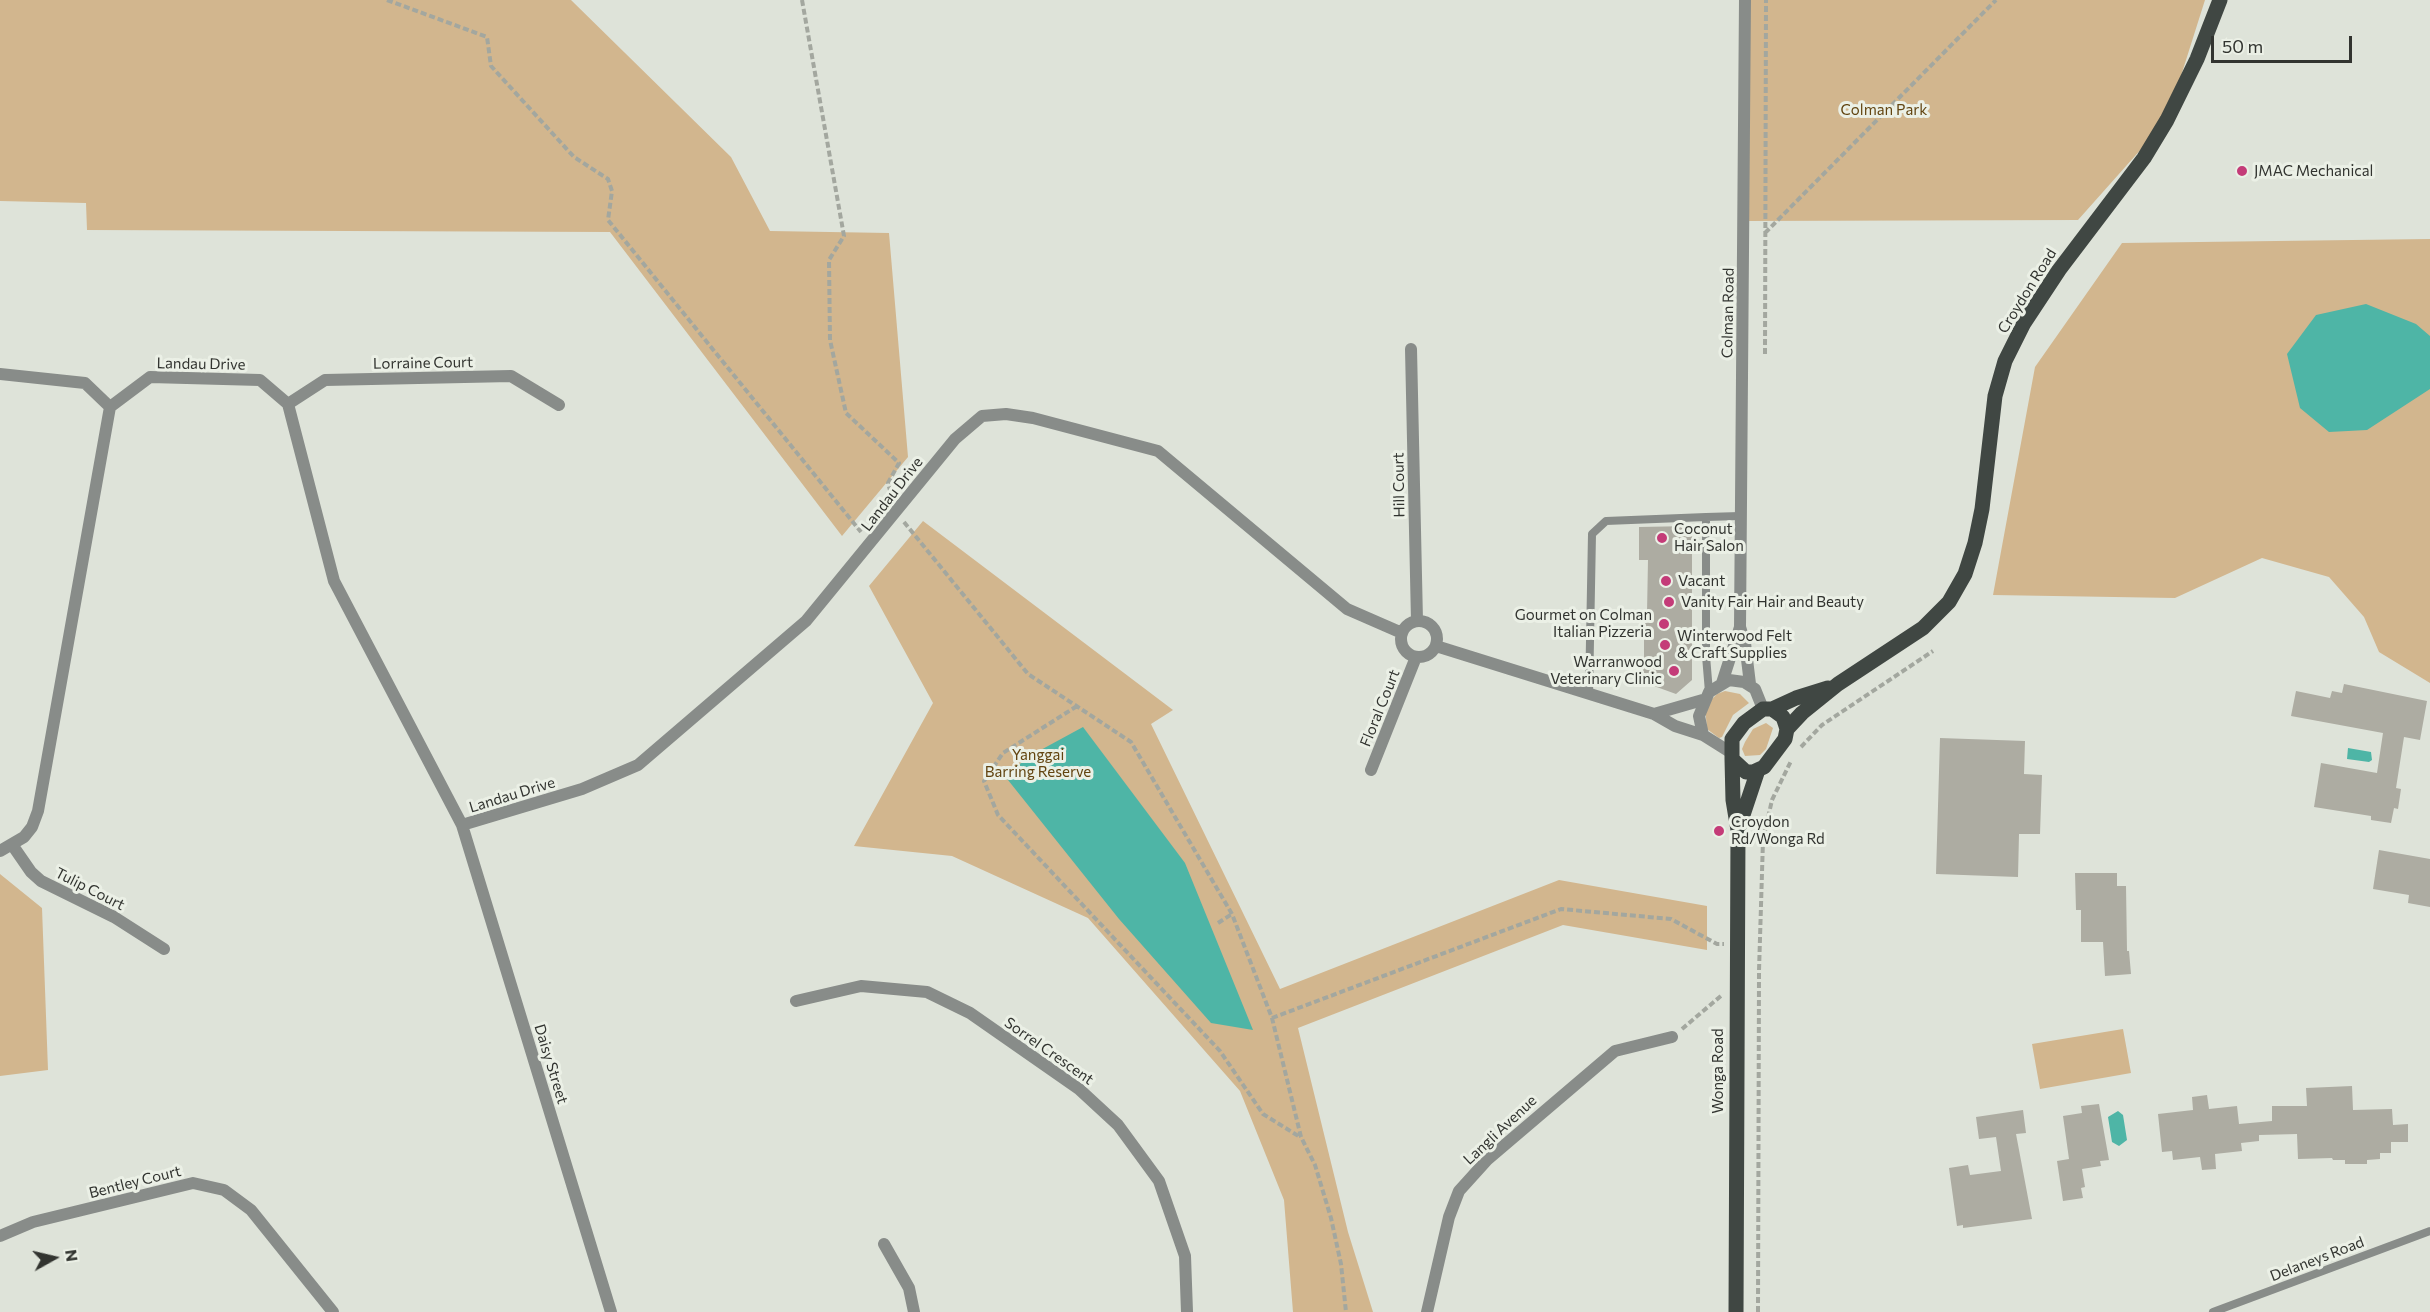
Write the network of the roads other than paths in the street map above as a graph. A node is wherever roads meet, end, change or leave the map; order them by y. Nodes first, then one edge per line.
1 (1745, 0) edge
2 (2220, 0) edge
3 (1411, 349) dead end
4 (0, 374) edge
5 (288, 404) junction
6 (559, 405) dead end
7 (110, 407) junction
8 (1740, 516) junction
9 (1706, 517) junction
10 (1417, 621) junction
11 (1740, 627) junction
12 (1402, 633) junction
13 (1436, 646) junction
14 (1416, 657) junction
15 (1722, 683) junction
16 (1750, 684) junction
17 (1838, 684) junction
18 (1589, 694) junction
19 (1707, 696) junction
20 (1768, 709) junction
21 (1654, 714) junction
22 (1787, 729) junction
23 (1703, 735) junction
24 (1731, 756) junction
25 (1371, 770) dead end
26 (1758, 770) junction
27 (462, 825) junction
28 (1738, 830) junction
29 (13, 846) junction
30 (0, 851) edge
31 (164, 950) dead end
32 (796, 1001) dead end
33 (1672, 1037) road end
34 (2430, 1230) edge
35 (0, 1236) edge
36 (884, 1244) dead end
37 (333, 1312) edge
38 (611, 1312) edge
39 (914, 1312) edge
40 (1187, 1312) edge
41 (1427, 1312) edge
42 (1736, 1312) edge
43 (2213, 1312) edge

1 - 8 street, Colman Road
2 - 17 main road, Croydon Road
3 - 10 street, Hill Court
4 - 7 street
5 - 6 street, Lorraine Court
5 - 7 street, Landau Drive
5 - 27 street, Landau Drive
7 - 29 street
8 - 9 lane
8 - 11 street, Colman Road
9 - 18 lane
9 - 19 lane
10 - 12 street
10 - 13 street
11 - 15 street, Colman Road
11 - 16 street, Colman Road
12 - 14 street
12 - 27 street, Landau Drive
13 - 14 street
13 - 18 street
14 - 25 street, Floral Court
15 - 16 street
15 - 19 street
16 - 20 street
17 - 20 main road, Croydon Road
17 - 22 main road, Croydon Road
18 - 21 street
19 - 21 street
19 - 23 street
20 - 22 main road
20 - 24 main road
21 - 23 street
22 - 26 main road
23 - 24 street
24 - 26 main road
24 - 28 main road, Wonga Road
26 - 28 main road, Wonga Road
27 - 38 street, Daisy Street
28 - 42 main road, Wonga Road
29 - 30 street
29 - 31 street, Tulip Court
32 - 40 street, Sorrel Crescent
33 - 41 street, Langli Avenue
34 - 43 lane, Delaneys Road
35 - 37 street, Bentley Court
36 - 39 street

